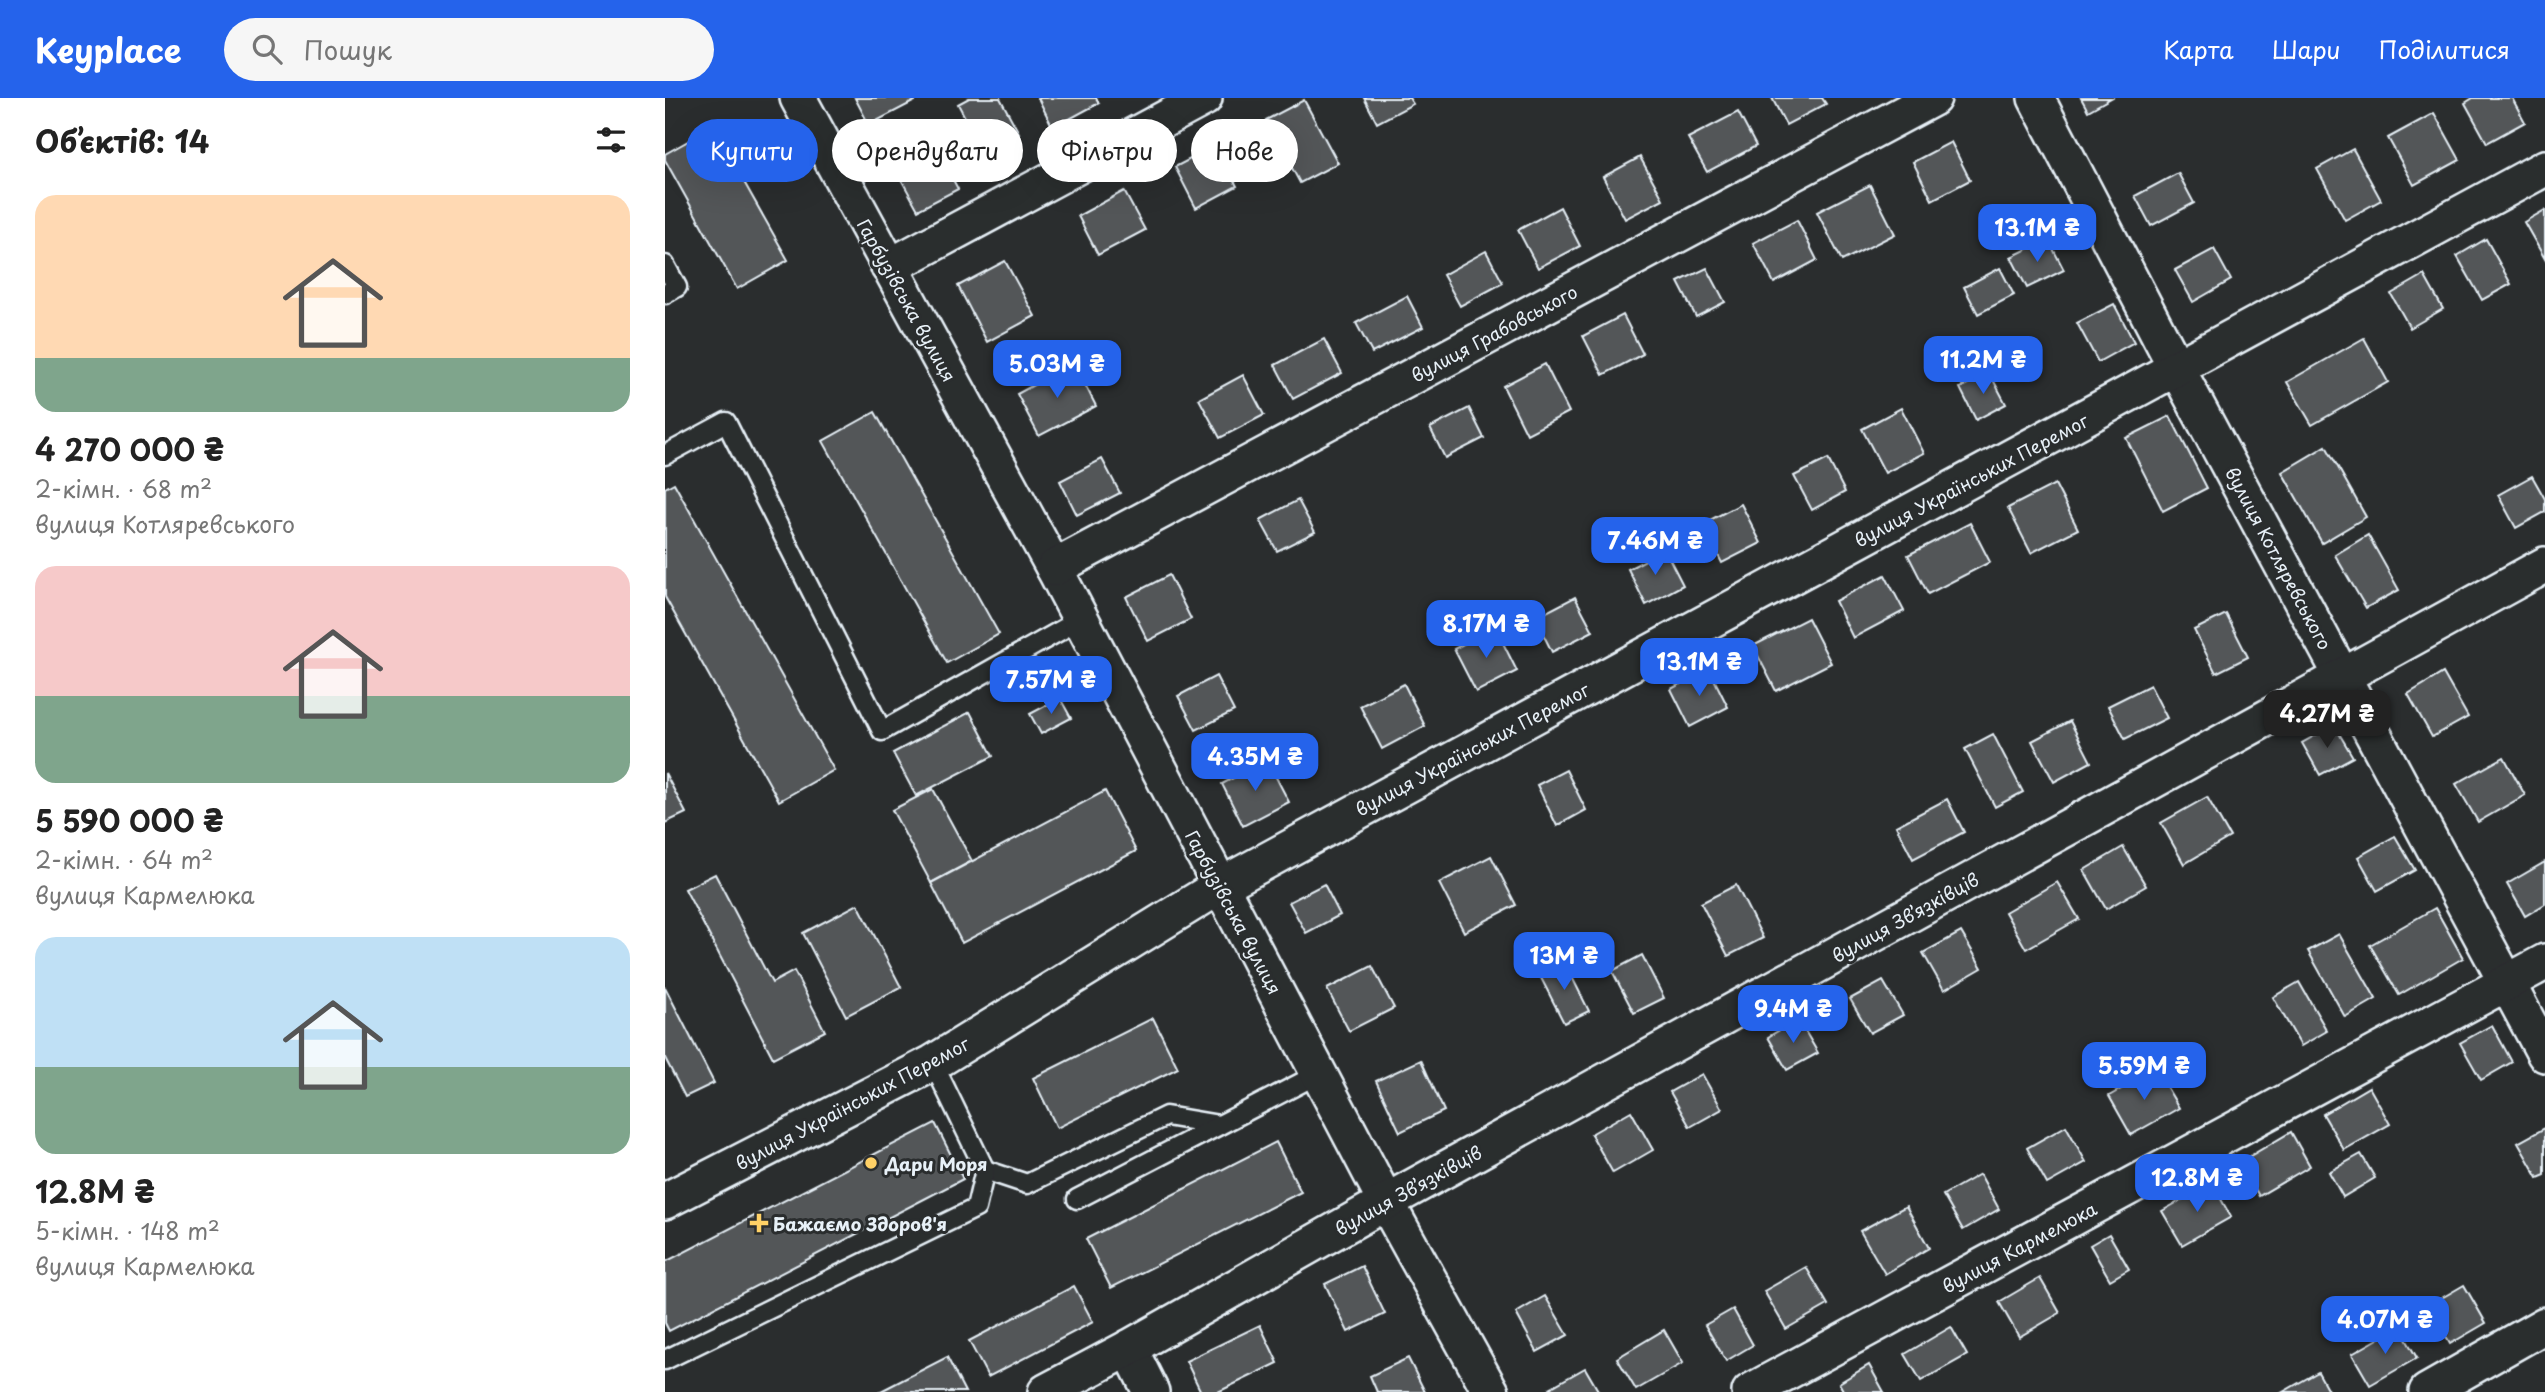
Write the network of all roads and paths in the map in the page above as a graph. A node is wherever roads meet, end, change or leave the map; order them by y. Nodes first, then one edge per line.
1 (798, 98) edge
2 (1203, 98) edge
3 (1933, 98) edge
4 (2036, 98) edge
5 (2545, 168) edge
6 (665, 265) edge
7 (889, 267) junction
8 (665, 294) edge
9 (2176, 369) junction
10 (665, 455) edge
11 (2545, 565) edge
12 (1054, 568) junction
13 (1081, 619) junction
14 (2343, 677) junction
15 (1220, 886) junction
16 (2545, 962) edge
17 (2506, 983) junction
18 (2545, 1054) edge
19 (933, 1063) junction
20 (1318, 1074) junction
21 (1219, 1125) junction
22 (985, 1170) junction
23 (1077, 1199) dead end
24 (665, 1201) edge
25 (1385, 1202) junction
26 (2545, 1325) edge
27 (1129, 1348) junction
28 (665, 1360) edge
29 (1046, 1392) edge
30 (1151, 1392) edge
31 (1491, 1392) edge
32 (1751, 1392) edge
33 (2427, 1392) edge

1 - 7 street, Гарбузівська вулиця
2 - 7 street
3 - 12 street, вулиця Грабовського
4 - 9 street, вулиця Котляревського
5 - 9 street, вулиця Українських Перемог
6 - 8 lane
7 - 12 street, Гарбузівська вулиця
9 - 14 street, вулиця Котляревського
9 - 15 street, вулиця Українських Перемог
10 - 13 lane
11 - 14 street, вулиця Звʼязківців
12 - 13 street, Гарбузівська вулиця
13 - 15 street, Гарбузівська вулиця
14 - 17 street, вулиця Котляревського
14 - 25 street, вулиця Звʼязківців
15 - 19 street, вулиця Українських Перемог
15 - 20 street, Гарбузівська вулиця
16 - 17 street, вулиця Кармелюка
17 - 18 street, вулиця Котляревського
17 - 32 street, вулиця Кармелюка
19 - 22 lane
19 - 24 street, вулиця Українських Перемог
20 - 21 lane
20 - 25 street, Гарбузівська вулиця
21 - 22 lane
21 - 23 lane
22 - 28 lane
25 - 27 street, вулиця Звʼязківців
25 - 31 street, Гарбузівська вулиця
26 - 33 street
27 - 29 street, вулиця Звʼязківців
27 - 30 street

